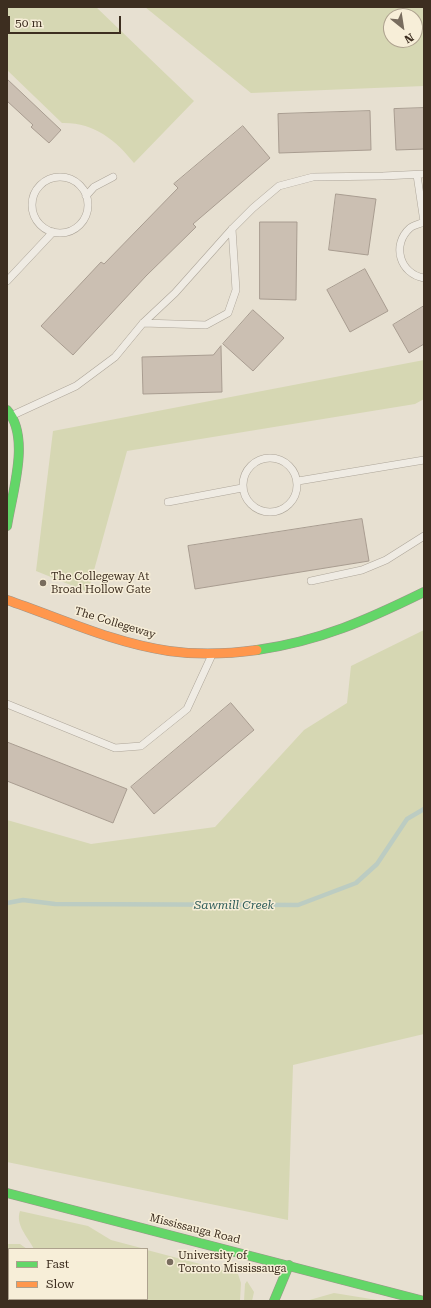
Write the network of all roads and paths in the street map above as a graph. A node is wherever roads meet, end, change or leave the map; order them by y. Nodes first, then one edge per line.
1 (420, 174) edge
2 (112, 177) dead end
3 (86, 196) junction
4 (232, 229) junction
5 (53, 232) junction
6 (424, 278) edge
7 (7, 281) edge
8 (143, 323) junction
9 (9, 413) edge
10 (424, 460) edge
11 (298, 481) junction
12 (242, 488) junction
13 (168, 502) dead end
14 (7, 526) edge
15 (424, 536) edge
16 (311, 581) dead end
17 (424, 592) edge
18 (7, 600) edge
19 (213, 654) junction
20 (7, 704) edge
21 (7, 1193) edge
22 (289, 1265) junction
23 (274, 1301) edge
24 (424, 1301) edge

1 - 4 lane
1 - 6 lane
2 - 3 lane
3 - 5 lane
3 - 5 lane
4 - 8 lane
4 - 8 lane
5 - 7 lane
8 - 9 lane
9 - 14 street
10 - 11 lane
11 - 12 lane
11 - 12 lane
12 - 13 lane
15 - 16 lane
17 - 19 street, The Collegeway
18 - 19 street, The Collegeway
19 - 20 lane
21 - 22 street, Mississauga Road
22 - 23 street
22 - 24 street, Mississauga Road

